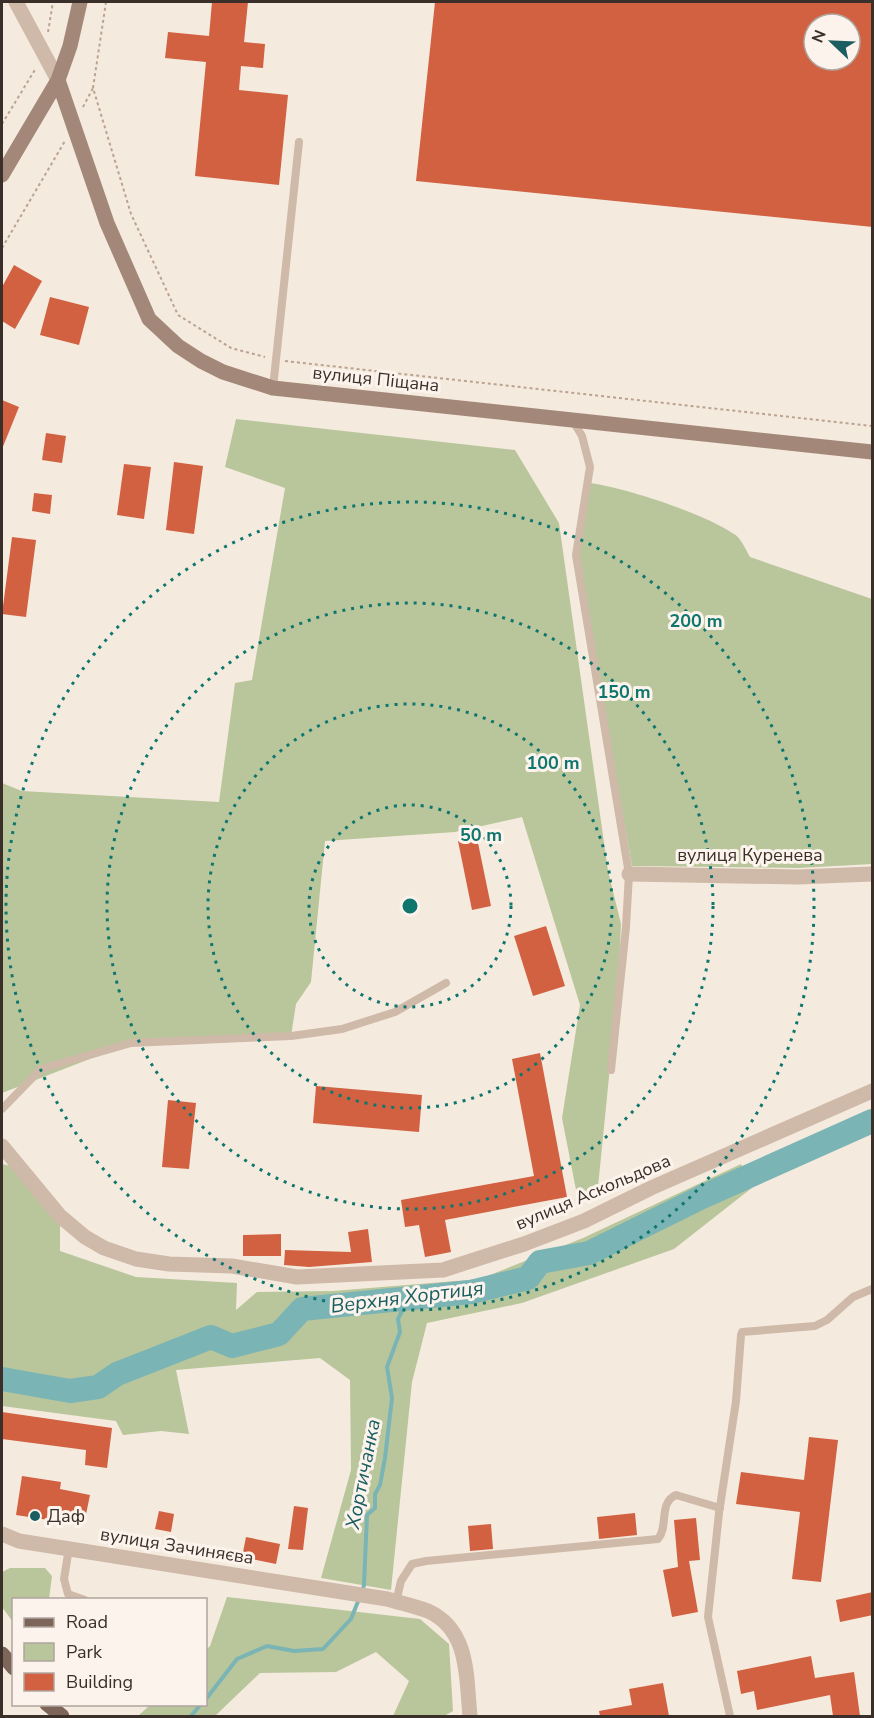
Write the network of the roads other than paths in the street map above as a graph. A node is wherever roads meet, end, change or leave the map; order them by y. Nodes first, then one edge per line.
1 (16, 2) edge
2 (80, 2) edge
3 (58, 80) junction
4 (299, 142) dead end
5 (2, 175) edge
6 (273, 388) junction
7 (572, 419) junction
8 (873, 452) edge
9 (629, 874) junction
10 (873, 874) edge
11 (446, 983) dead end
12 (611, 1070) dead end
13 (873, 1091) edge
14 (2, 1109) edge
15 (2, 1146) edge
16 (873, 1289) edge
17 (720, 1508) junction
18 (2, 1534) edge
19 (69, 1548) junction
20 (66, 1597) edge
21 (396, 1602) junction
22 (2, 1653) edge
23 (12, 1666) edge
24 (50, 1706) edge
25 (62, 1716) edge
26 (470, 1716) edge
27 (730, 1716) edge

1 - 3 street
2 - 3 street
3 - 5 street
3 - 6 street, вулиця Піщана
4 - 6 lane
6 - 7 street, вулиця Піщана
7 - 8 street, вулиця Піщана
7 - 9 lane
9 - 10 street, вулиця Куренева
9 - 12 lane
11 - 14 lane
13 - 15 street, вулиця Аскольдова
16 - 17 lane
17 - 21 lane
17 - 27 lane
18 - 19 street, вулиця Зачиняєва
19 - 20 lane
19 - 21 street, вулиця Зачиняєва
21 - 26 street
22 - 23 main road
24 - 25 main road

